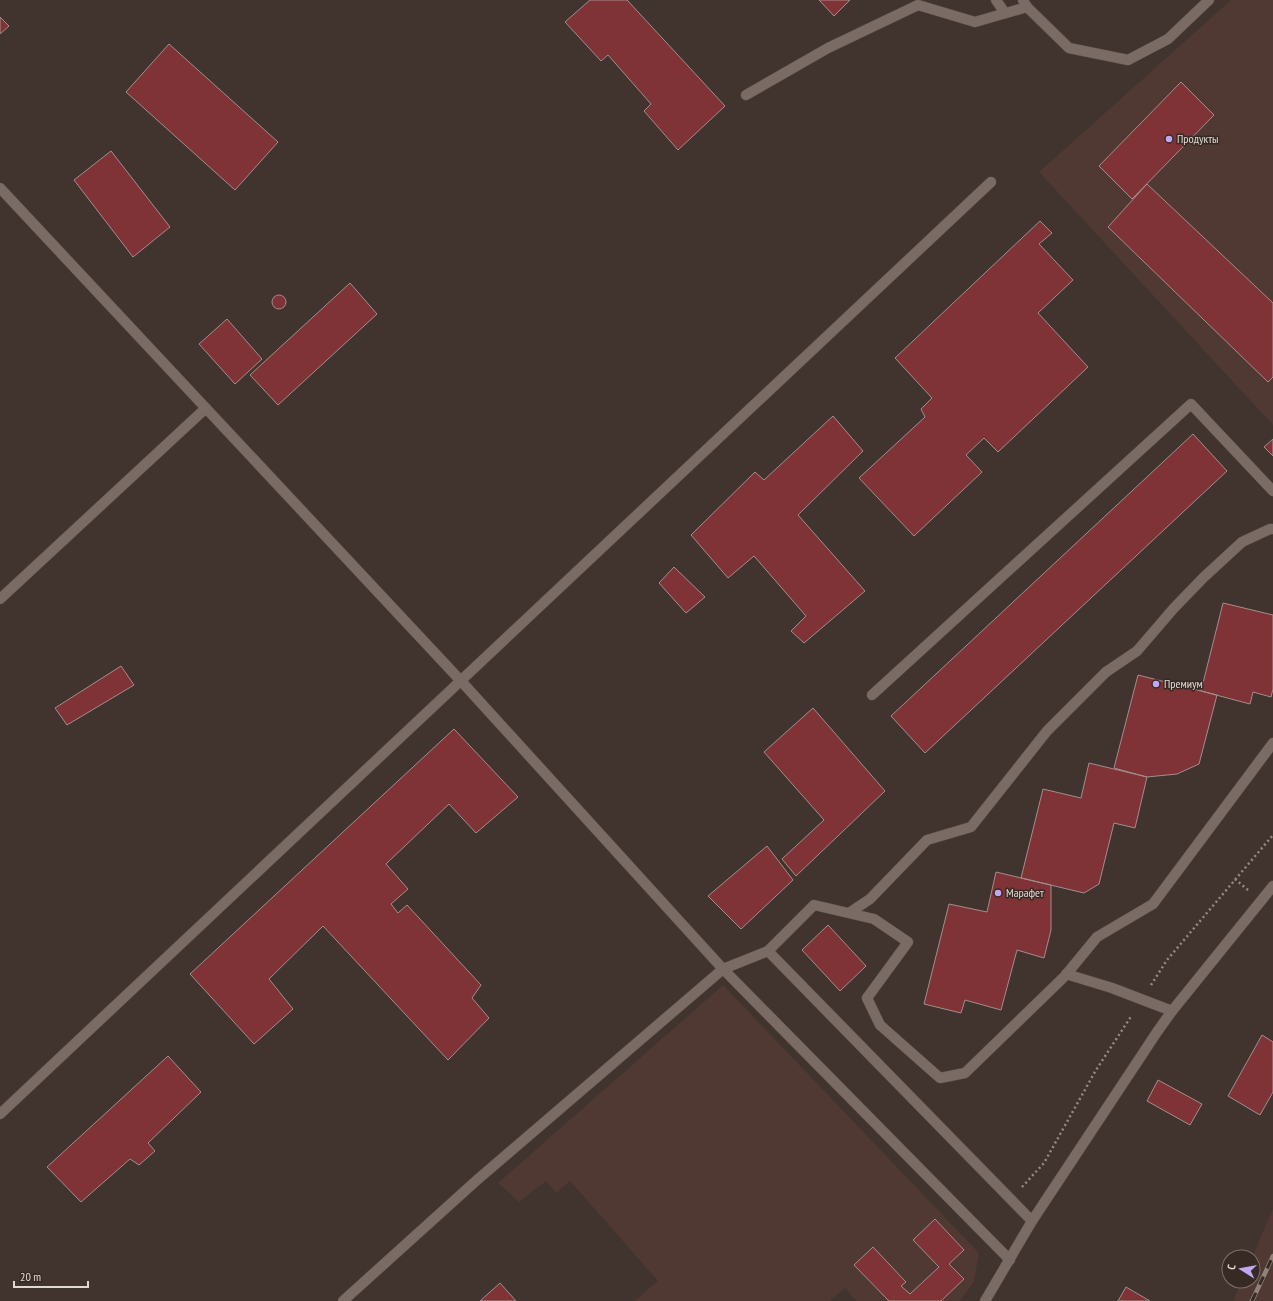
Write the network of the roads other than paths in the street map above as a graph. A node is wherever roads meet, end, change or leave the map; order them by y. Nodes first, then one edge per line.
1 (996, 0) edge
2 (1209, 0) edge
3 (1025, 4) edge
4 (1005, 13) junction
5 (746, 94) dead end
6 (991, 182) dead end
7 (0, 188) edge
8 (206, 408) junction
9 (1273, 491) edge
10 (1273, 529) edge
11 (0, 599) edge
12 (461, 681) junction
13 (872, 695) dead end
14 (1273, 743) edge
15 (1273, 886) edge
16 (849, 913) junction
17 (768, 951) junction
18 (723, 969) junction
19 (1066, 974) junction
20 (1172, 1011) junction
21 (0, 1114) edge
22 (1032, 1221) junction
23 (1010, 1260) junction
24 (343, 1301) edge
25 (985, 1301) edge

1 - 4 street
2 - 3 street
3 - 4 street
4 - 5 street
6 - 12 street
7 - 8 street
8 - 11 street
8 - 12 street
9 - 13 street
10 - 16 street
12 - 18 street
12 - 21 street
14 - 19 street
15 - 20 street
16 - 17 street
16 - 19 street
17 - 18 street
17 - 22 street
18 - 23 street
18 - 24 street
19 - 20 street
20 - 22 street
22 - 23 street
23 - 25 street

